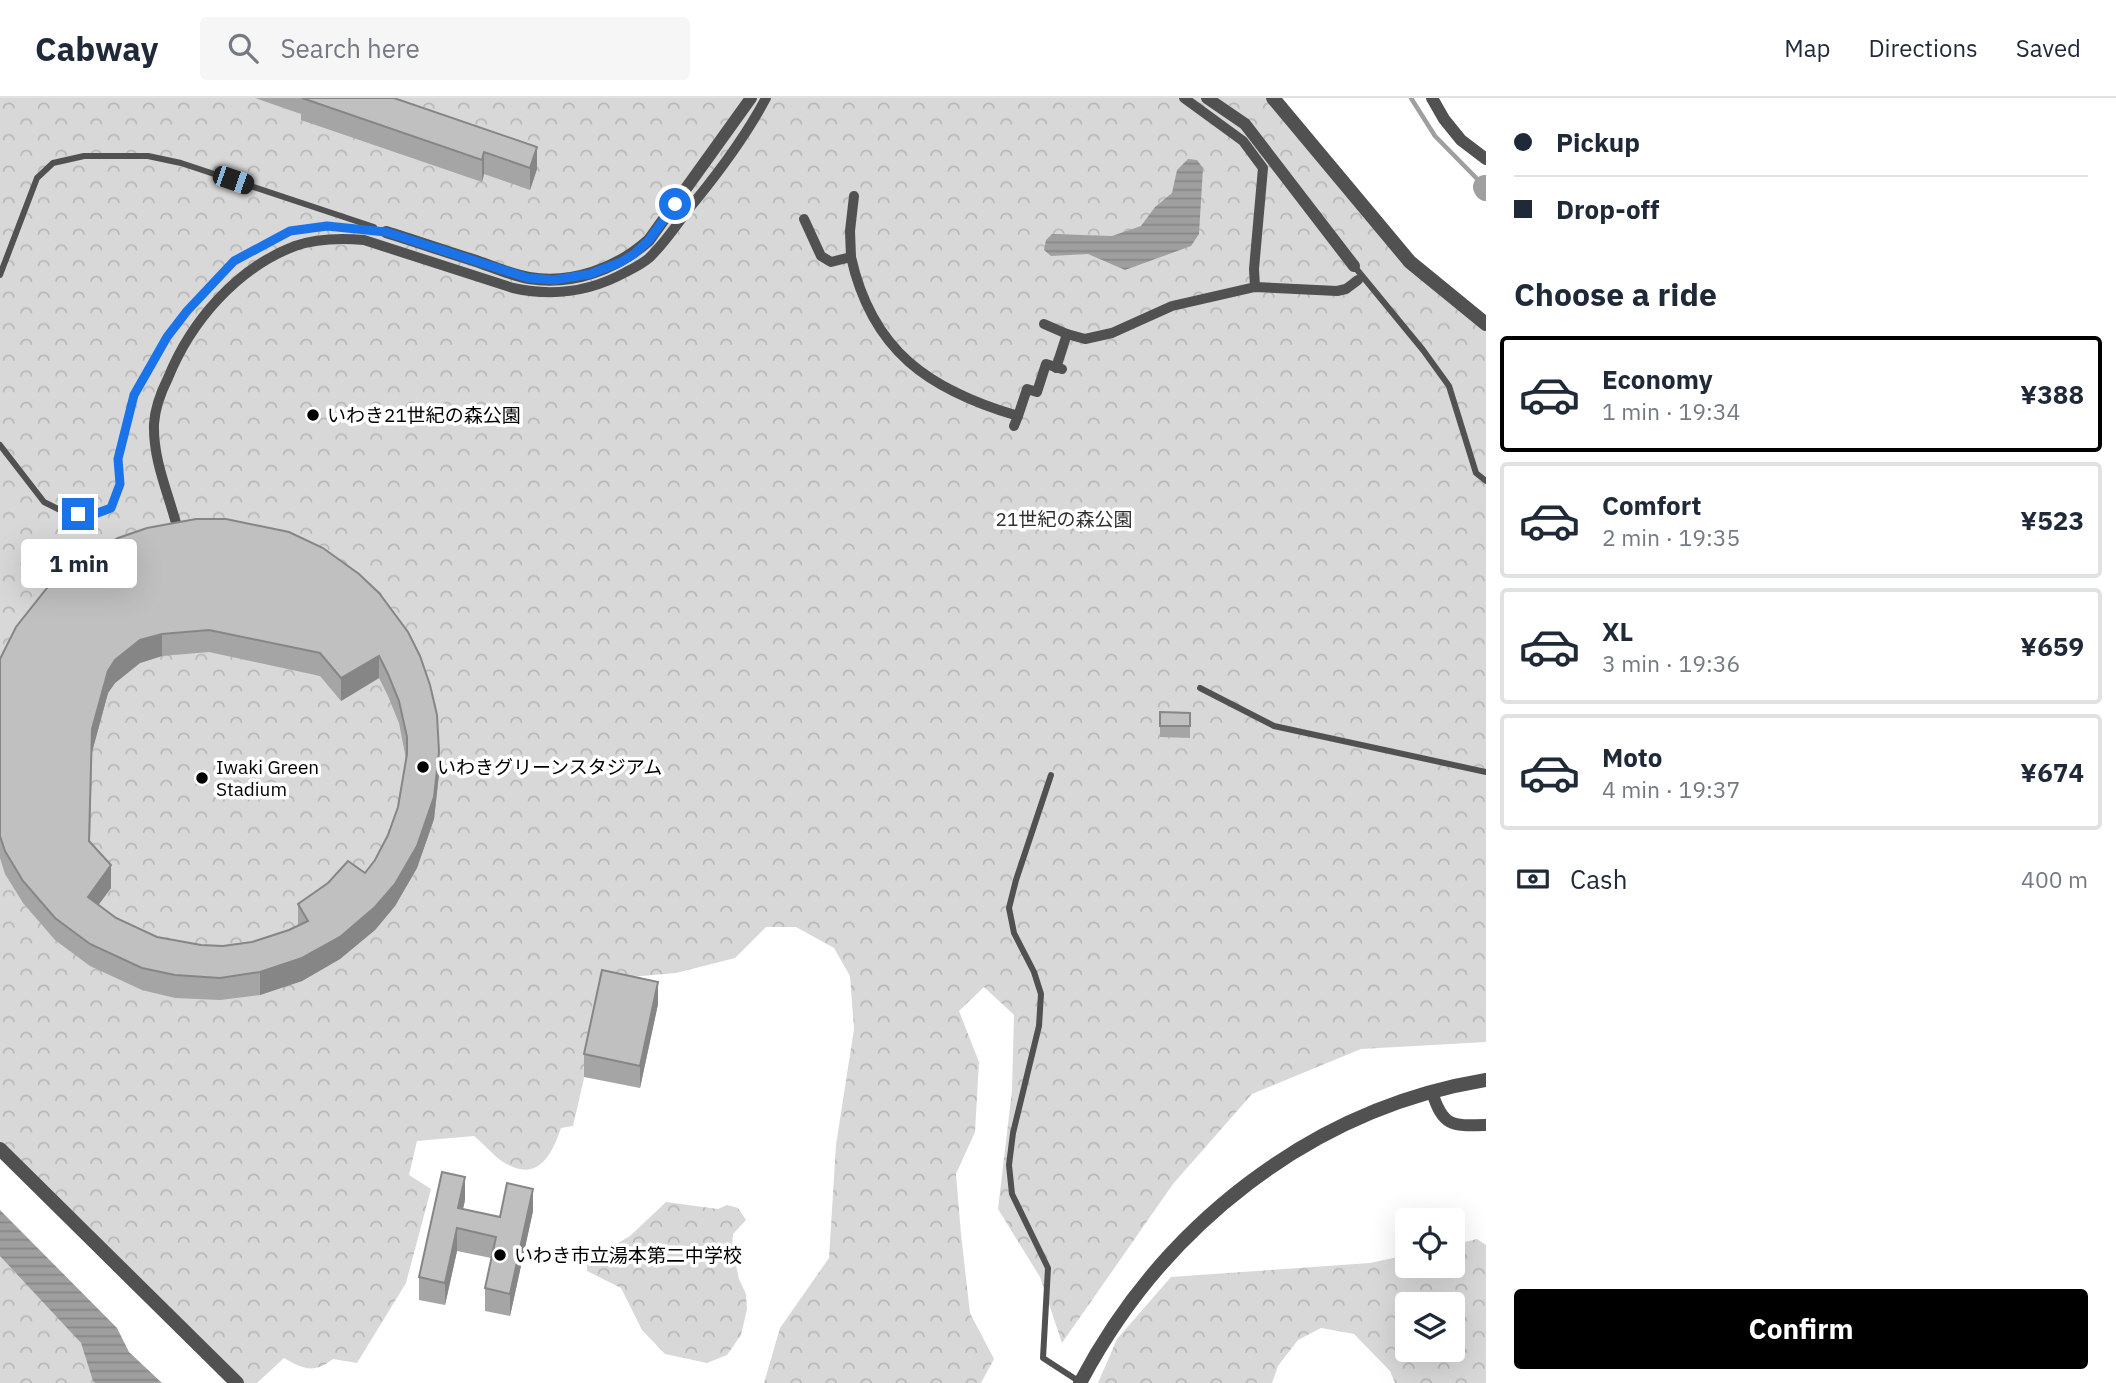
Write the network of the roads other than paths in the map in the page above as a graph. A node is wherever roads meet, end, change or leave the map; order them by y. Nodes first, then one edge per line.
1 (751, 98) edge
2 (766, 98) edge
3 (1184, 98) edge
4 (1207, 98) edge
5 (1273, 98) edge
6 (1432, 98) edge
7 (1486, 159) edge
8 (854, 196) dead end
9 (804, 219) dead end
10 (386, 232) junction
11 (9, 251) junction
12 (851, 257) junction
13 (0, 263) edge
14 (1354, 266) joint
15 (0, 275) edge
16 (1358, 280) dead end
17 (1255, 287) junction
18 (1044, 324) dead end
19 (1486, 324) edge
20 (1067, 334) junction
21 (0, 445) edge
22 (1486, 481) edge
23 (176, 523) edge
24 (1200, 688) dead end
25 (1486, 772) edge
26 (1051, 775) dead end
27 (1486, 1080) edge
28 (1432, 1093) junction
29 (1486, 1125) edge
30 (0, 1149) edge
31 (1080, 1382) edge
32 (237, 1383) edge

1 - 10 street
2 - 23 street
3 - 17 street
4 - 14 street
5 - 19 street
6 - 7 street
8 - 12 street
9 - 12 street
10 - 11 lane
10 - 21 lane
11 - 13 lane
11 - 15 lane
12 - 20 street
14 - 22 lane
16 - 17 street
17 - 20 street
18 - 20 street
24 - 25 lane
26 - 31 lane
27 - 28 street
28 - 29 street
28 - 31 street
30 - 32 street

